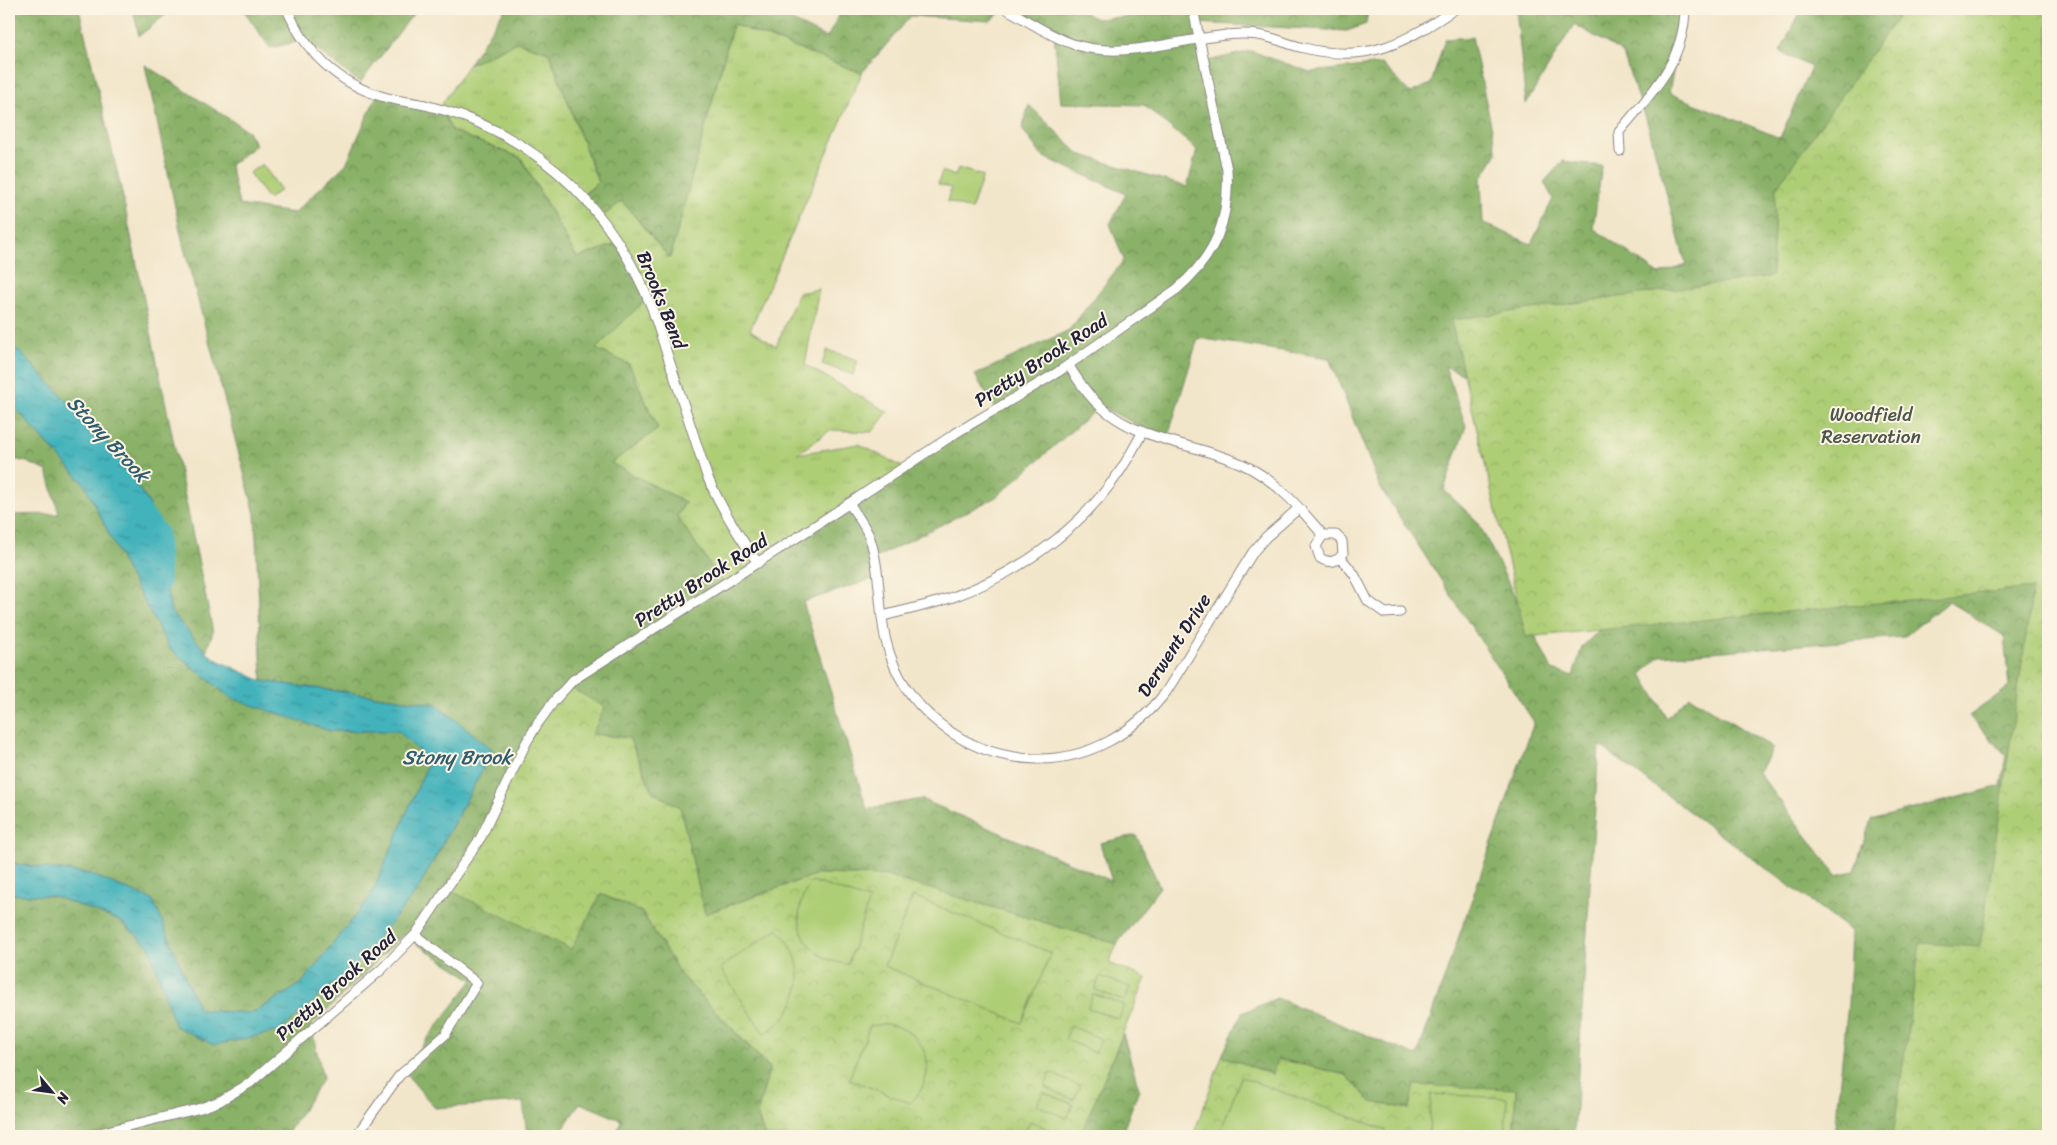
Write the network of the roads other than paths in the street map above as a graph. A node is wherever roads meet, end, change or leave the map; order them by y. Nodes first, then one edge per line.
1 (287, 9) edge
2 (1007, 9) edge
3 (1193, 9) edge
4 (1455, 9) edge
5 (1685, 9) edge
6 (1199, 39) junction
7 (1620, 151) dead end
8 (1069, 365) junction
9 (1142, 433) junction
10 (850, 503) junction
11 (1299, 508) junction
12 (1323, 535) junction
13 (1340, 557) junction
14 (758, 563) junction
15 (1400, 612) dead end
16 (883, 616) junction
17 (415, 935) junction
18 (87, 1136) edge
19 (356, 1136) edge

1 - 14 street, Brooks Bend
2 - 6 street
3 - 6 street, Pretty Brook Road
4 - 6 street
5 - 7 street
6 - 8 street, Pretty Brook Road
8 - 9 street
8 - 10 street, Pretty Brook Road
9 - 11 street
9 - 16 street
10 - 14 street, Pretty Brook Road
10 - 16 street, Derwent Drive
11 - 12 street
11 - 16 street, Derwent Drive
12 - 13 street
12 - 13 street
13 - 15 street
14 - 17 street, Pretty Brook Road
17 - 18 street, Pretty Brook Road
17 - 19 street

